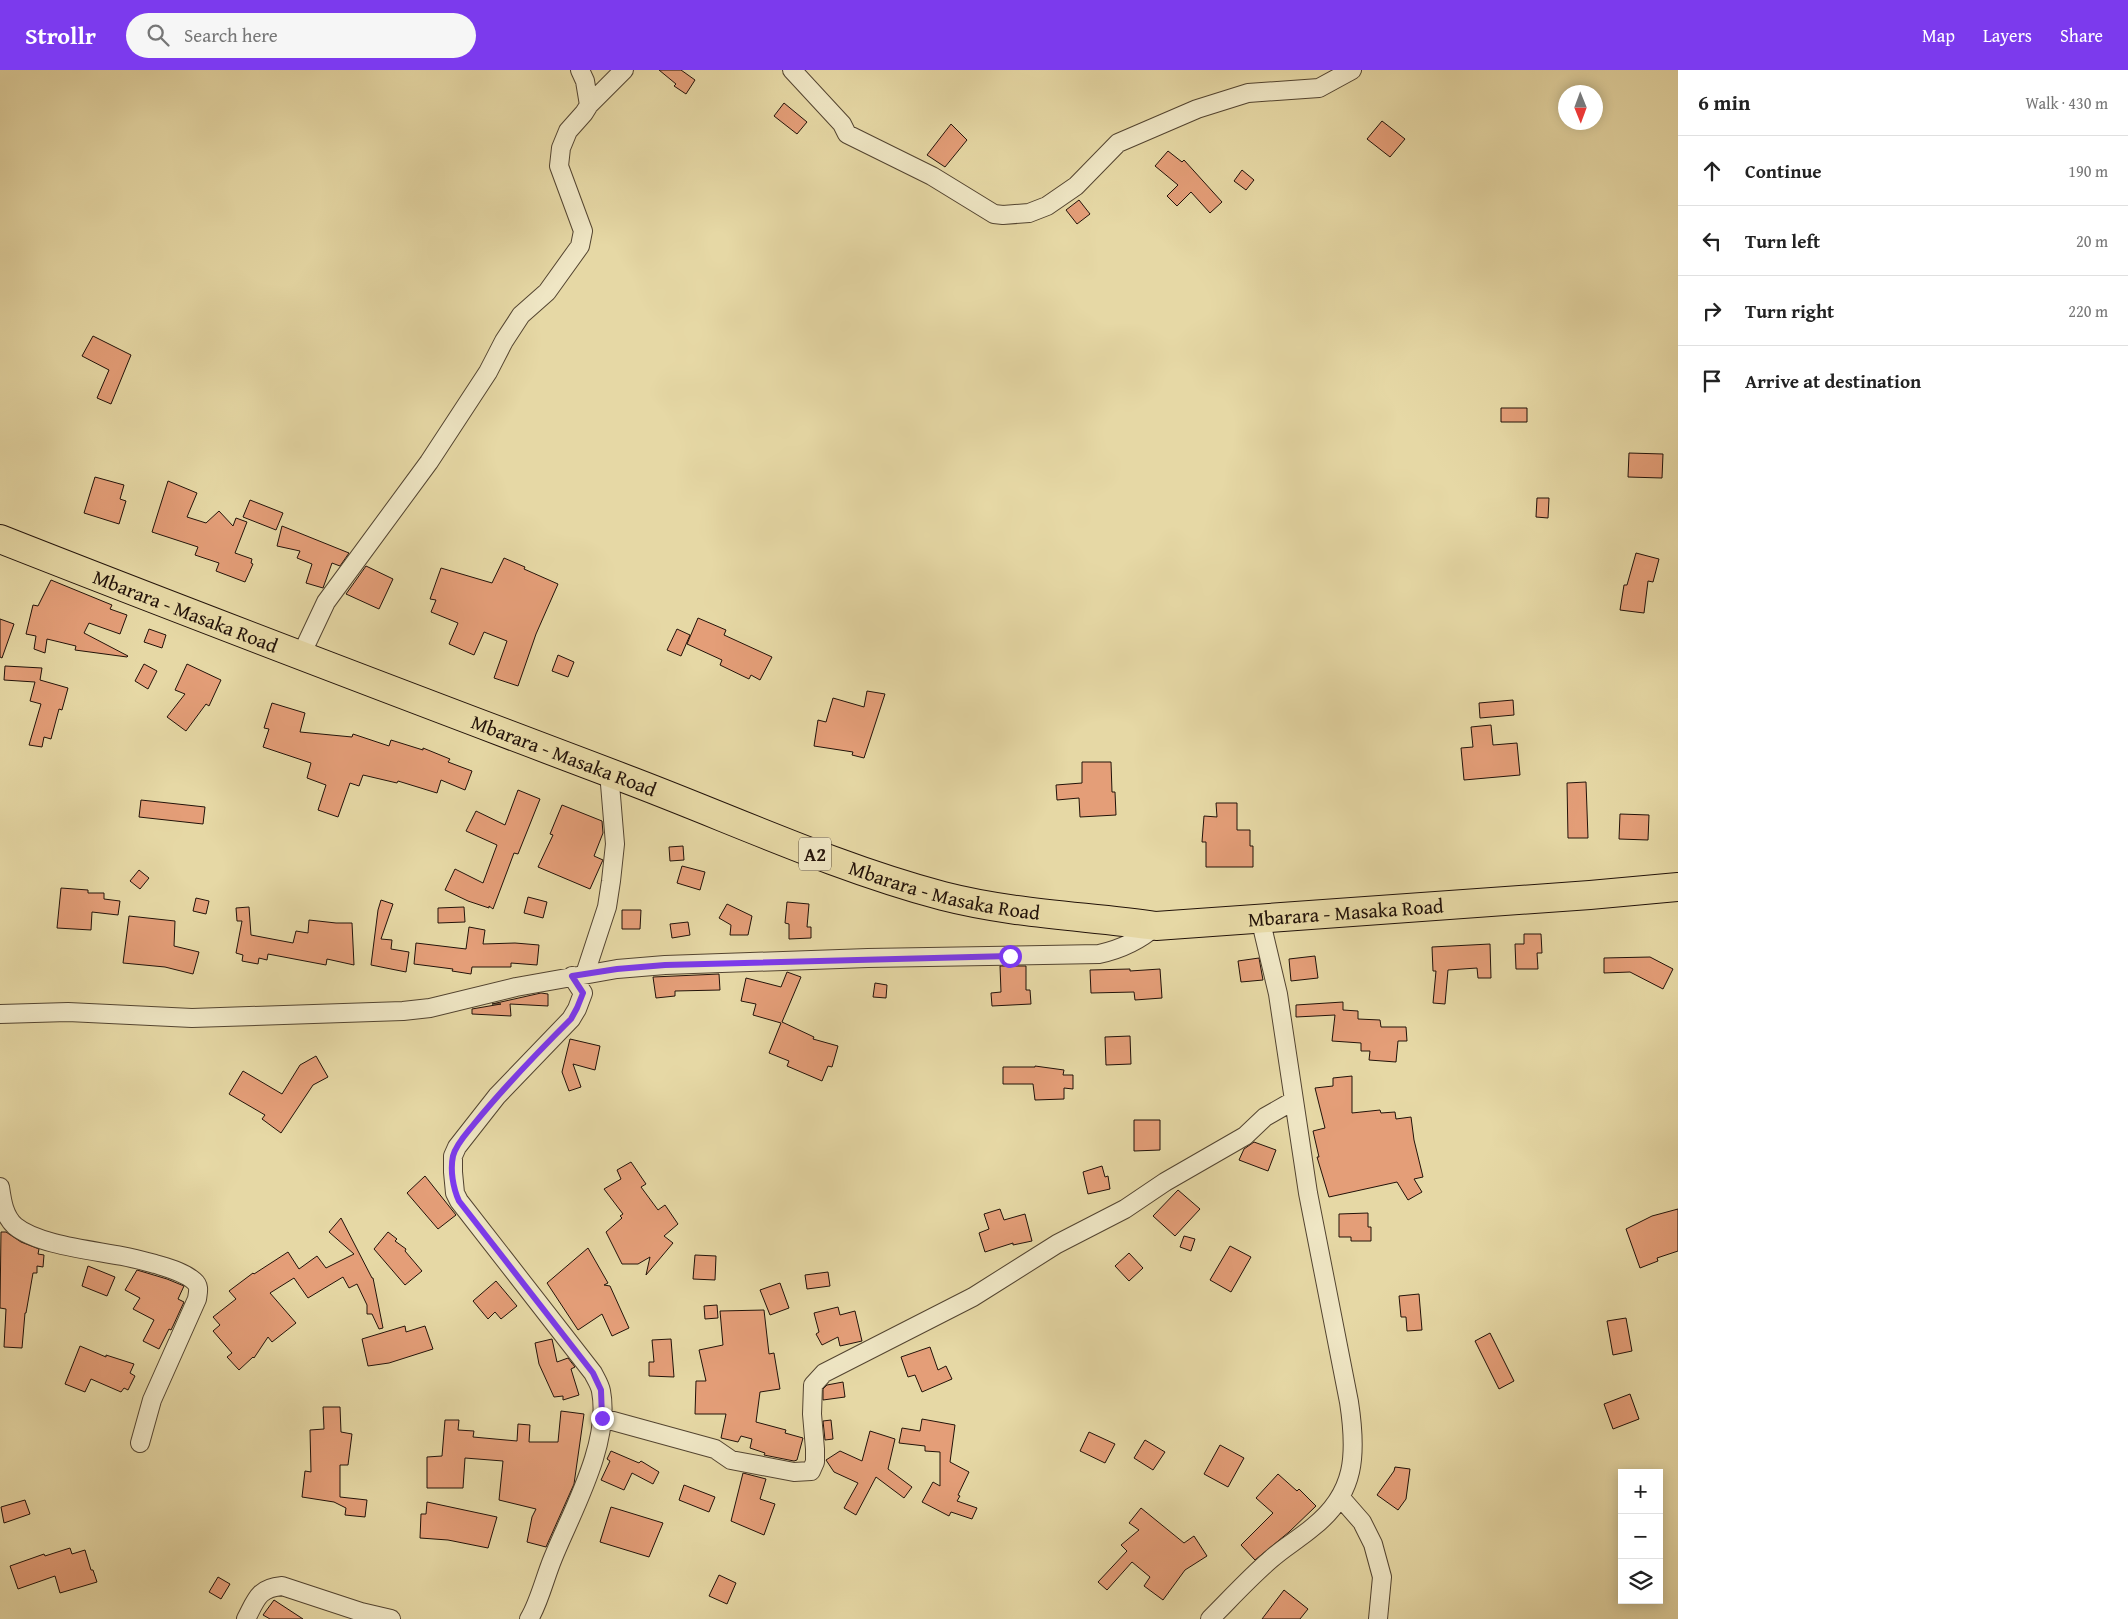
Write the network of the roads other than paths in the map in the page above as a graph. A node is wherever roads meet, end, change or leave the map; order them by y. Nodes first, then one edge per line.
1 (580, 70) edge
2 (624, 70) edge
3 (792, 70) edge
4 (1352, 70) edge
5 (589, 105) junction
6 (0, 539) edge
7 (301, 655) junction
8 (609, 772) junction
9 (1678, 886) edge
10 (1260, 918) junction
11 (1156, 926) junction
12 (579, 975) junction
13 (0, 1014) edge
14 (1293, 1101) junction
15 (0, 1187) edge
16 (602, 1418) junction
17 (140, 1443) dead end
18 (1341, 1498) junction
19 (246, 1619) edge
20 (391, 1619) edge
21 (529, 1619) edge
22 (1210, 1619) edge
23 (1378, 1619) edge

1 - 5 street
2 - 5 street
3 - 4 street
5 - 7 street
6 - 7 highway, Mbarara - Masaka Road / A2
7 - 8 highway, Mbarara - Masaka Road / A2
8 - 11 highway, Mbarara - Masaka Road / A2
8 - 12 street
9 - 10 highway, Mbarara - Masaka Road / A2
10 - 11 highway, Mbarara - Masaka Road / A2
10 - 14 street
11 - 12 street
12 - 13 street
12 - 16 street
14 - 16 street
14 - 18 street
15 - 17 street
16 - 21 street
18 - 22 street
18 - 23 street
19 - 20 street

